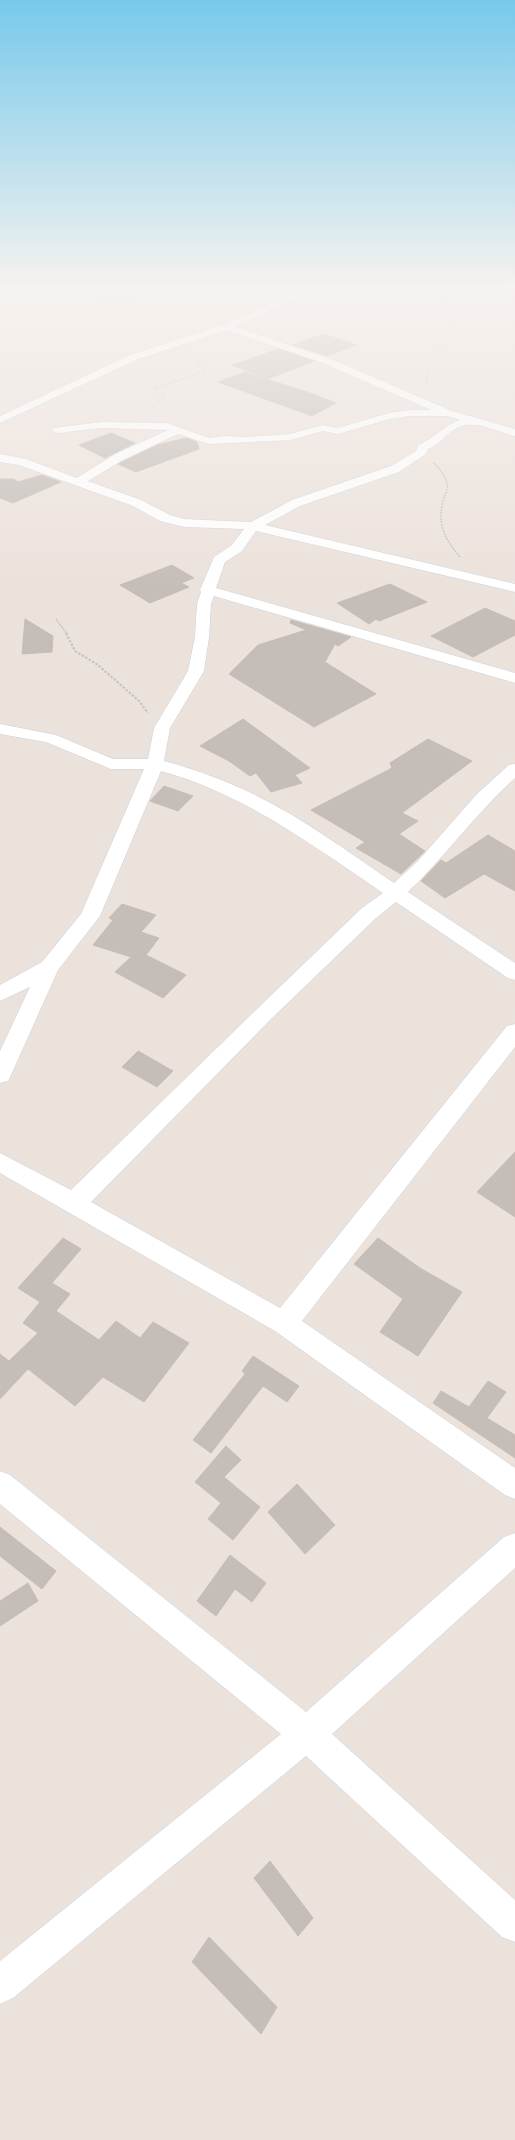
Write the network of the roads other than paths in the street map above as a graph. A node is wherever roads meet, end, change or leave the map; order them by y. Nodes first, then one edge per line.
1 (70, 387) edge
2 (387, 387) edge
3 (448, 413) junction
4 (507, 418) dead end
5 (0, 420) edge
6 (476, 421) junction
7 (58, 430) dead end
8 (178, 430) junction
9 (515, 433) edge
10 (0, 458) edge
11 (77, 483) junction
12 (253, 526) junction
13 (515, 588) edge
14 (208, 590) junction
15 (515, 678) edge
16 (0, 728) edge
17 (155, 764) junction
18 (515, 769) edge
19 (396, 892) junction
20 (49, 967) junction
21 (515, 973) edge
22 (0, 994) edge
23 (515, 1032) edge
24 (0, 1075) edge
25 (0, 1162) edge
26 (74, 1203) junction
27 (284, 1323) junction
28 (0, 1486) edge
29 (515, 1486) edge
30 (515, 1548) edge
31 (307, 1734) junction
32 (515, 1924) edge
33 (0, 1985) edge

1 - 5 street
2 - 3 street
3 - 6 street
3 - 8 street
4 - 6 street
6 - 9 street
6 - 12 street
7 - 8 street
8 - 11 street
10 - 11 street
11 - 12 street
12 - 13 street
12 - 14 street
14 - 15 street
14 - 17 street
16 - 17 street
17 - 19 street
17 - 20 street
18 - 19 street
19 - 21 street
19 - 26 street
20 - 22 street
20 - 24 street
23 - 27 street
25 - 26 street
26 - 27 street
27 - 29 street
28 - 31 street
30 - 31 street
31 - 32 street
31 - 33 street

